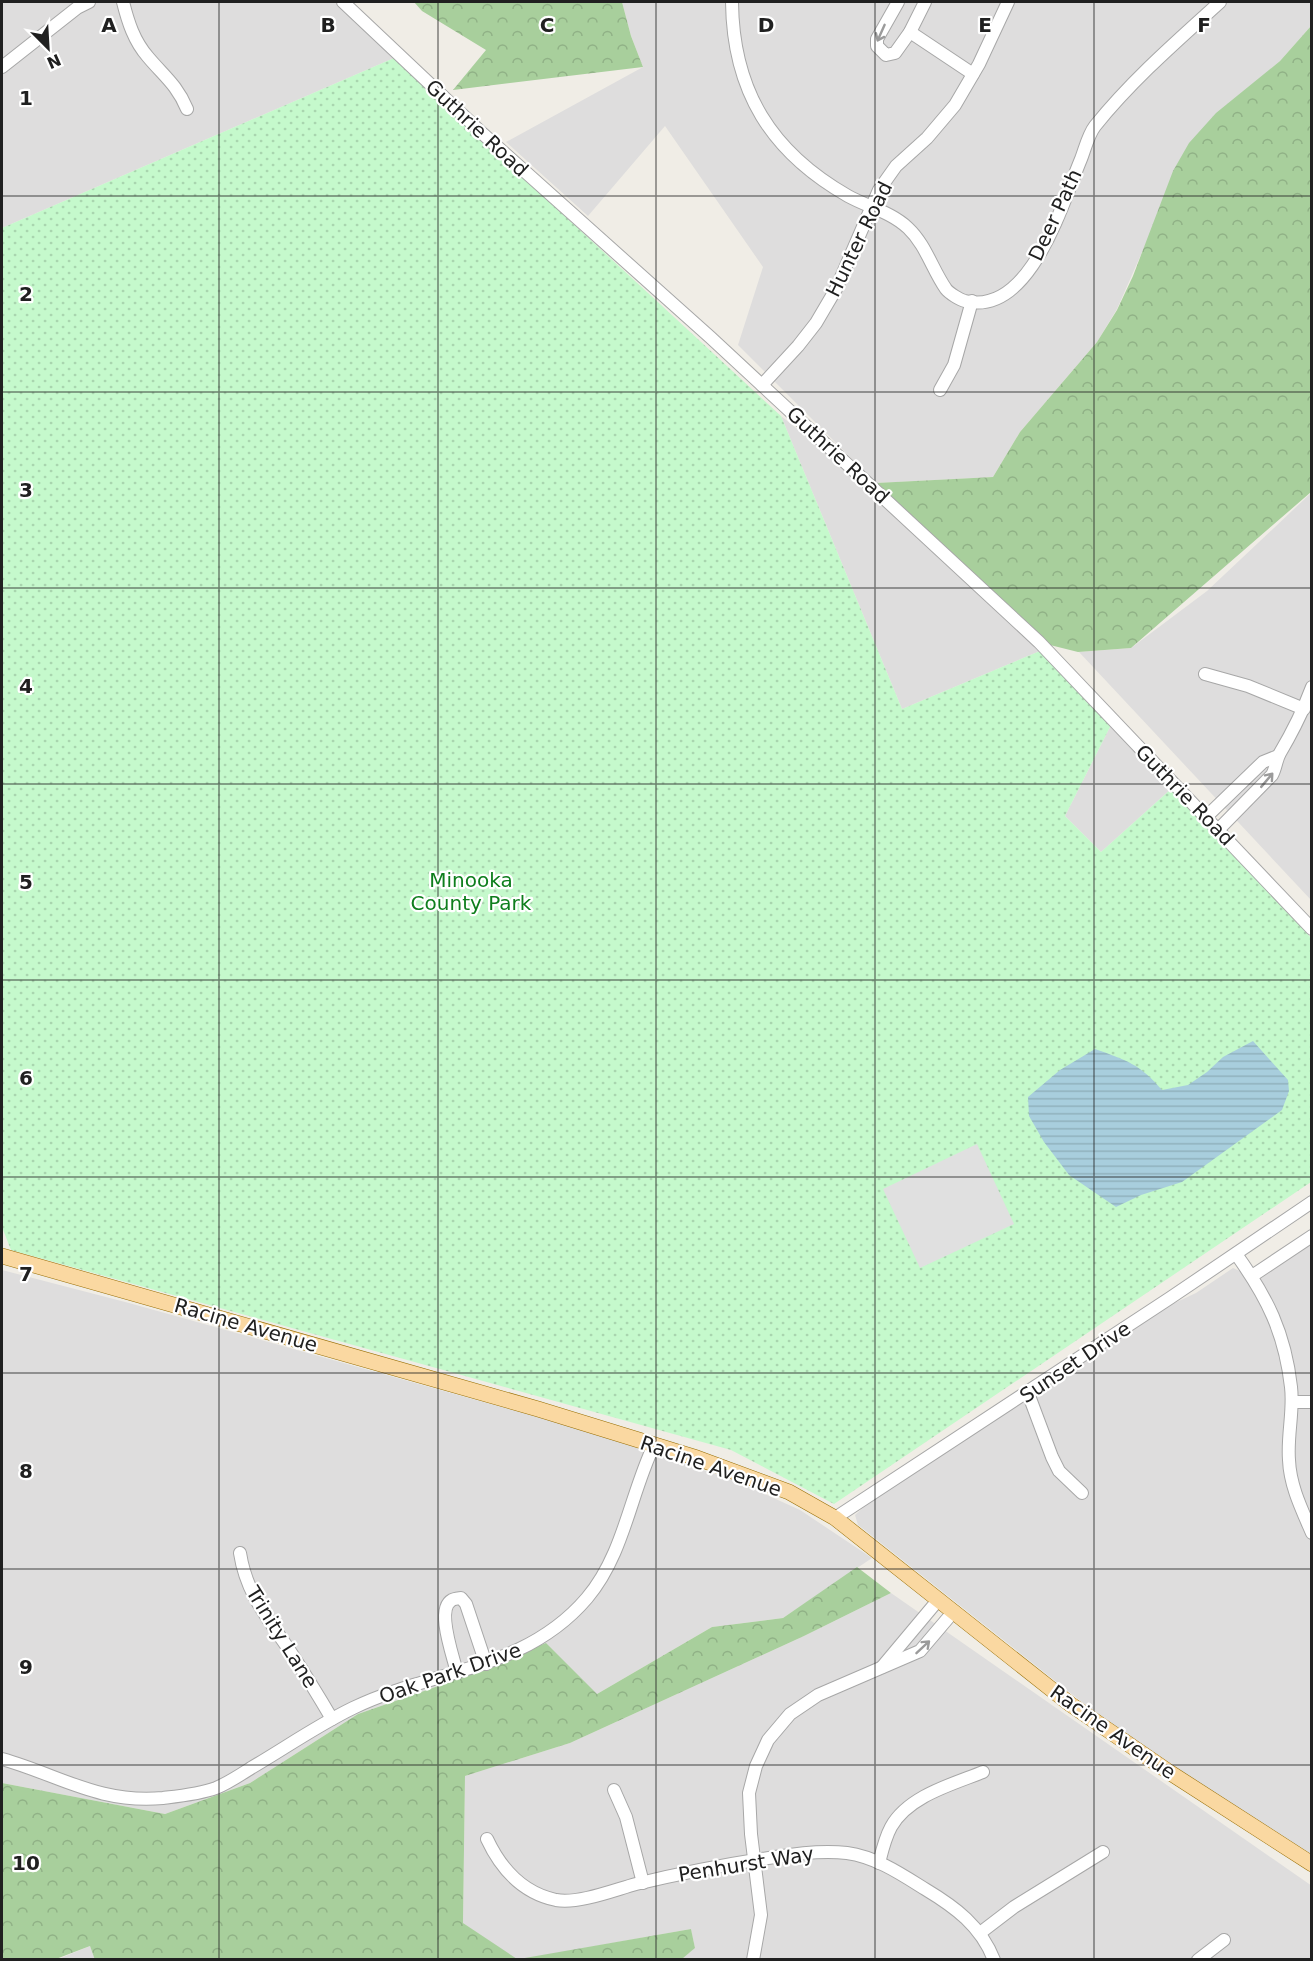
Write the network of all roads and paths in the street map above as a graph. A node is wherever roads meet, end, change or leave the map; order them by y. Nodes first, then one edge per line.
1 (89, 2) edge
2 (123, 2) edge
3 (343, 2) edge
4 (732, 2) edge
5 (898, 2) edge
6 (925, 2) edge
7 (1008, 2) edge
8 (1220, 2) edge
9 (910, 32) junction
10 (2, 67) edge
11 (973, 74) junction
12 (187, 109) dead end
13 (872, 206) junction
14 (972, 301) junction
15 (762, 385) junction
16 (940, 390) dead end
17 (1205, 674) dead end
18 (1311, 687) edge
19 (1304, 709) junction
20 (1278, 756) junction
21 (1240, 786) junction
22 (1250, 798) junction
23 (1206, 817) junction
24 (1218, 830) junction
25 (1311, 929) edge
26 (1311, 1202) edge
27 (1311, 1236) edge
28 (1236, 1254) junction
29 (9, 1258) edge
30 (1252, 1276) junction
31 (1028, 1393) junction
32 (1292, 1402) junction
33 (1311, 1402) edge
34 (654, 1445) junction
35 (1082, 1493) dead end
36 (836, 1518) junction
37 (1311, 1533) edge
38 (240, 1553) dead end
39 (939, 1599) junction
40 (954, 1611) junction
41 (486, 1664) junction
42 (882, 1667) junction
43 (458, 1672) junction
44 (332, 1719) junction
45 (2, 1759) edge
46 (983, 1772) dead end
47 (614, 1790) dead end
48 (487, 1839) dead end
49 (1103, 1852) dead end
50 (754, 1859) junction
51 (879, 1863) junction
52 (1311, 1864) edge
53 (643, 1883) junction
54 (980, 1933) junction
55 (1224, 1940) dead end
56 (753, 1959) edge
57 (994, 1959) edge
58 (1198, 1959) edge

1 - 10 street
2 - 12 street
3 - 15 street, Guthrie Road
4 - 13 street
5 -> 9 street
6 - 9 street
7 - 11 street, Hunter Road
8 - 14 street, Deer Path
9 - 11 street
11 - 13 street, Hunter Road
13 - 14 street
13 - 15 street, Hunter Road
14 - 16 street
15 - 23 street, Guthrie Road
17 - 19 street
18 - 19 street
19 - 20 street
20 - 21 street
22 -> 20 street
21 - 22 street
21 - 23 street
22 - 24 street
23 - 24 street, Guthrie Road
24 - 25 street, Guthrie Road
26 - 28 street, Sunset Drive
27 - 30 street
28 - 30 street
28 - 31 street, Sunset Drive
29 - 34 main road, Racine Avenue
30 - 32 street
31 - 35 street
31 - 36 street, Sunset Drive
32 - 33 street
32 - 37 street
34 - 36 main road, Racine Avenue
34 - 41 street, Oak Park Drive
36 - 39 main road, Racine Avenue
38 - 44 street, Trinity Lane
39 - 40 main road, Racine Avenue
39 - 42 street
42 -> 40 street
40 - 52 main road, Racine Avenue
41 - 43 street, Oak Park Drive
41 - 43 street
42 - 50 street
43 - 44 street, Oak Park Drive
44 - 45 street, Oak Park Drive
46 - 51 street
47 - 53 street
48 - 53 street, Penhurst Way
49 - 54 street
50 - 51 street, Penhurst Way
50 - 53 street, Penhurst Way
50 - 56 street
51 - 54 street, Penhurst Way
54 - 57 street, Penhurst Way
55 - 58 street

